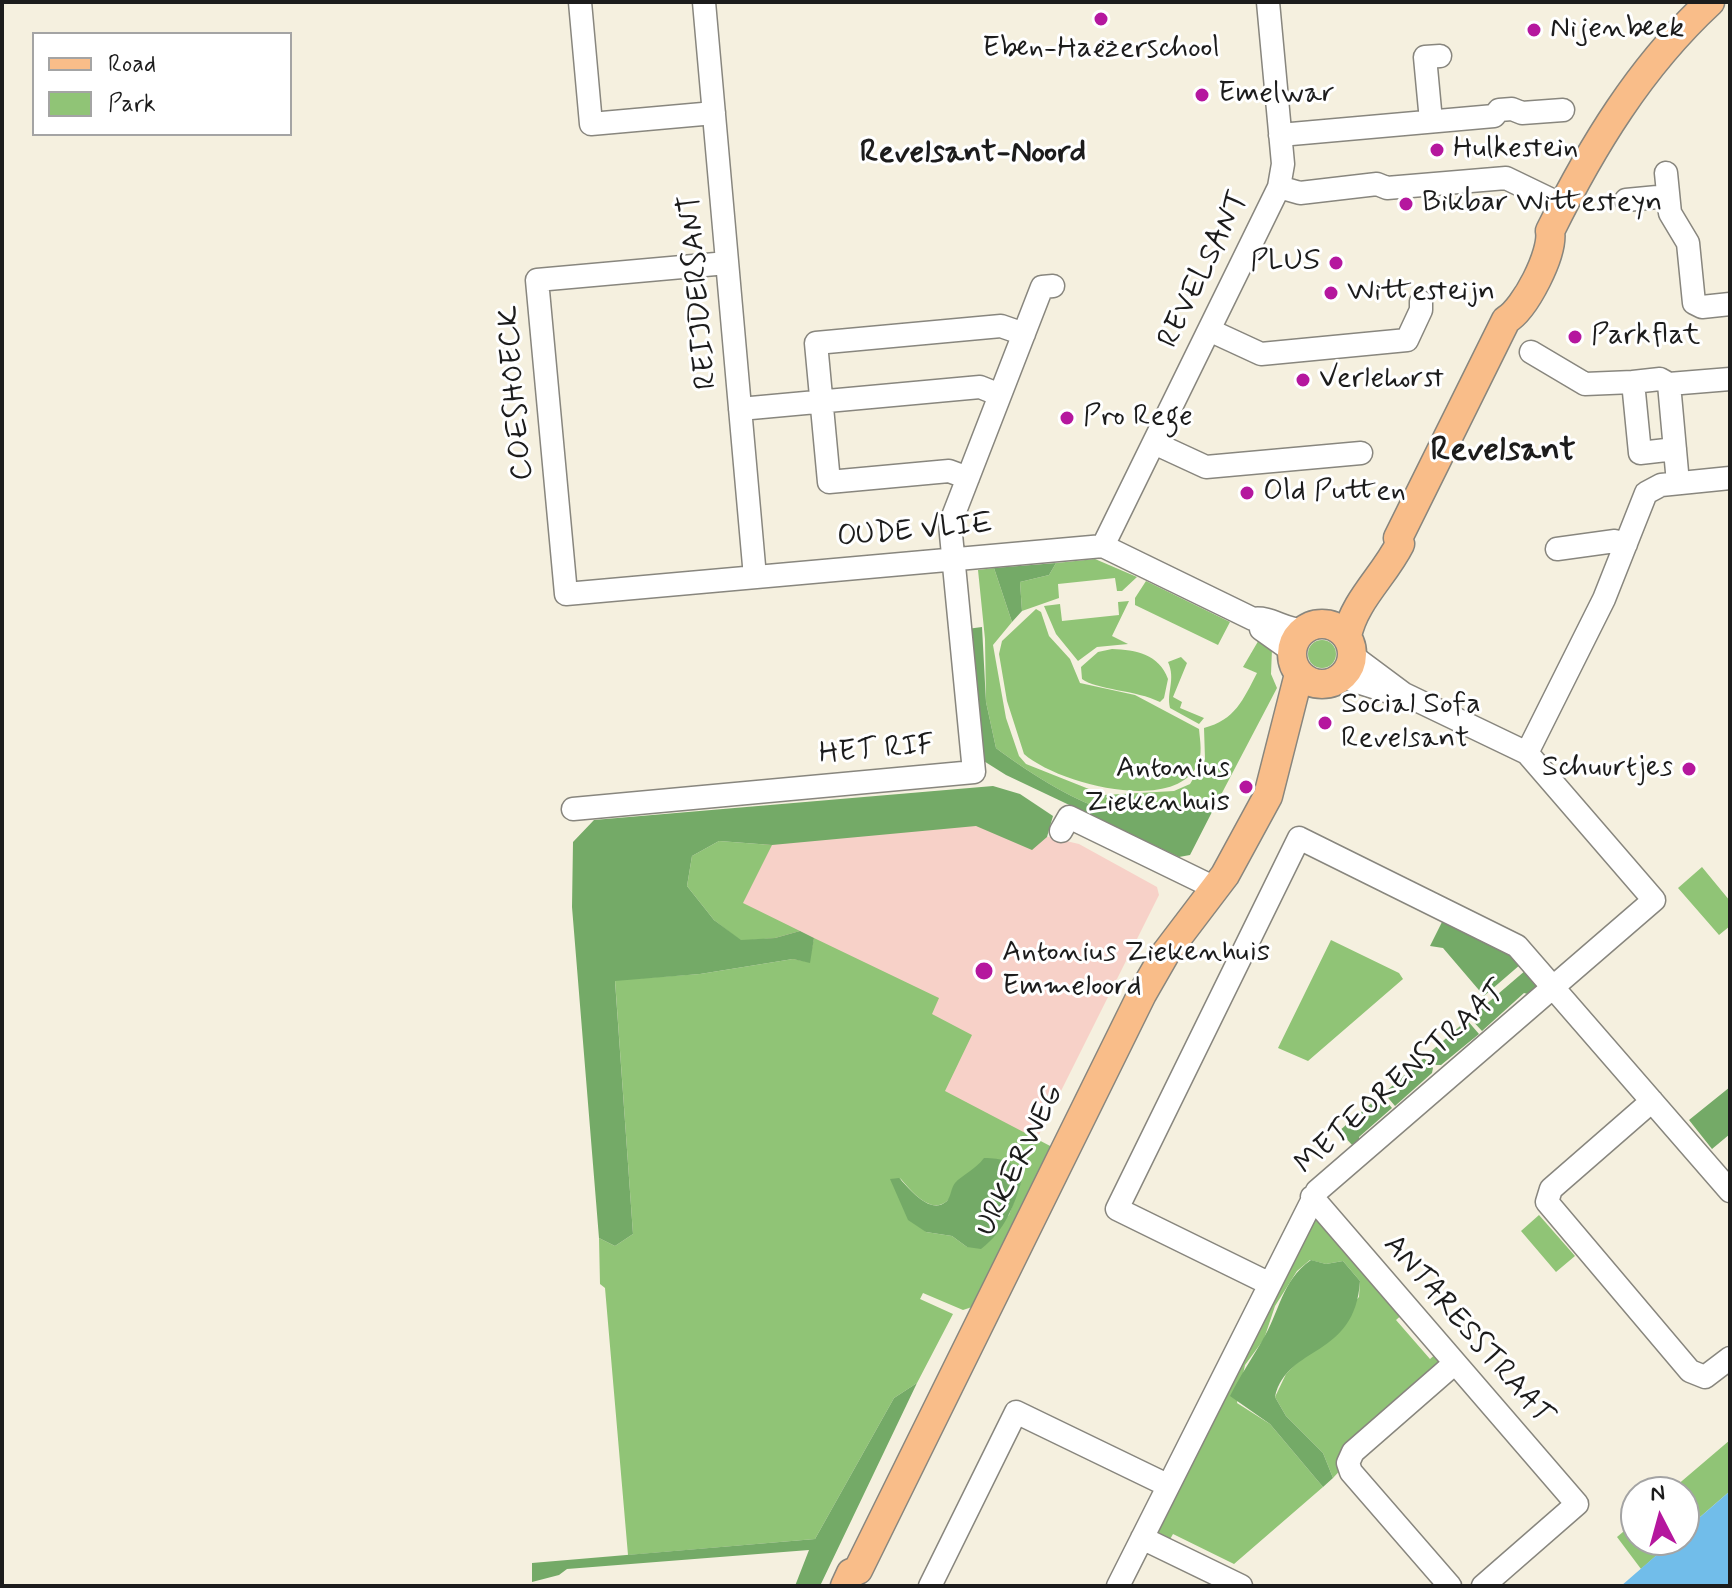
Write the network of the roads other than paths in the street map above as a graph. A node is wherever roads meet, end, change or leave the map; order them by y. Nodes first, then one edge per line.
1 (580, 2) edge
2 (704, 2) edge
3 (1268, 2) edge
4 (1710, 2) edge
5 (1440, 56) dead end
6 (1563, 110) dead end
7 (714, 113) junction
8 (1431, 121) junction
9 (1280, 135) junction
10 (1279, 187) junction
11 (1626, 200) dead end
12 (1562, 205) junction
13 (727, 263) junction
14 (1053, 286) dead end
15 (1421, 302) dead end
16 (1730, 304) edge
17 (1209, 330) junction
18 (1024, 334) junction
19 (1531, 352) dead end
20 (1730, 379) edge
21 (1633, 382) junction
22 (1669, 384) junction
23 (1000, 395) junction
24 (821, 402) junction
25 (740, 409) junction
26 (1154, 443) junction
27 (1675, 449) junction
28 (1361, 453) dead end
29 (968, 478) junction
30 (1730, 478) edge
31 (1678, 483) junction
32 (1626, 544) junction
33 (1598, 545) junction
34 (1103, 546) junction
35 (1557, 549) dead end
36 (954, 559) junction
37 (755, 577) junction
38 (1612, 577) junction
39 (566, 594) joint
40 (1323, 654) junction
41 (1527, 753) junction
42 (573, 809) dead end
43 (1061, 831) dead end
44 (1215, 888) junction
45 (1554, 986) junction
46 (1652, 1101) junction
47 (1730, 1191) edge
48 (1312, 1197) junction
49 (1268, 1283) junction
50 (1730, 1358) edge
51 (1455, 1363) junction
52 (1167, 1485) junction
53 (1142, 1538) junction
54 (853, 1581) edge
55 (930, 1586) edge
56 (1118, 1586) edge
57 (1241, 1586) edge
58 (1450, 1586) edge
59 (1483, 1586) edge

1 - 7 street
2 - 7 street, REIJDERSANT
3 - 9 street, REVELSANT
4 - 12 main road, URKERWEG
5 - 8 street
6 - 8 street
7 - 13 street, REIJDERSANT
8 - 9 street
9 - 10 street, REVELSANT
10 - 12 street
10 - 17 street, REVELSANT
11 - 16 street
12 - 40 main road, URKERWEG
13 - 25 street, REIJDERSANT
13 - 39 street, COESHOECK
14 - 18 street
15 - 17 street
17 - 26 street, REVELSANT
18 - 23 street
18 - 24 street
19 - 21 street
20 - 22 street
21 - 22 street
21 - 27 street
22 - 27 street
23 - 24 street
23 - 29 street
24 - 25 street
24 - 29 street
25 - 37 street, REIJDERSANT
26 - 28 street
26 - 34 street, REVELSANT
27 - 31 street
29 - 36 street
30 - 31 street
31 - 32 street
32 - 33 street
32 - 38 street
33 - 35 street
33 - 38 street
34 - 36 street, OUDE VLIE
34 - 40 street
36 - 37 street, OUDE VLIE
36 - 42 street, HET RIF
37 - 39 street, OUDE VLIE
38 - 41 street
40 - 41 street
40 - 44 main road, URKERWEG
41 - 45 street, METEORENSTRAAT
43 - 44 street
44 - 54 main road, URKERWEG
45 - 46 street
45 - 48 street, METEORENSTRAAT
45 - 49 street
46 - 47 street
46 - 50 street
48 - 49 street, METEORENSTRAAT
48 - 51 street, ANTARESSTRAAT
49 - 52 street, METEORENSTRAAT
51 - 58 street
51 - 59 street, ANTARESSTRAAT
52 - 53 street, METEORENSTRAAT
52 - 55 street
53 - 56 street, METEORENSTRAAT
53 - 57 street

